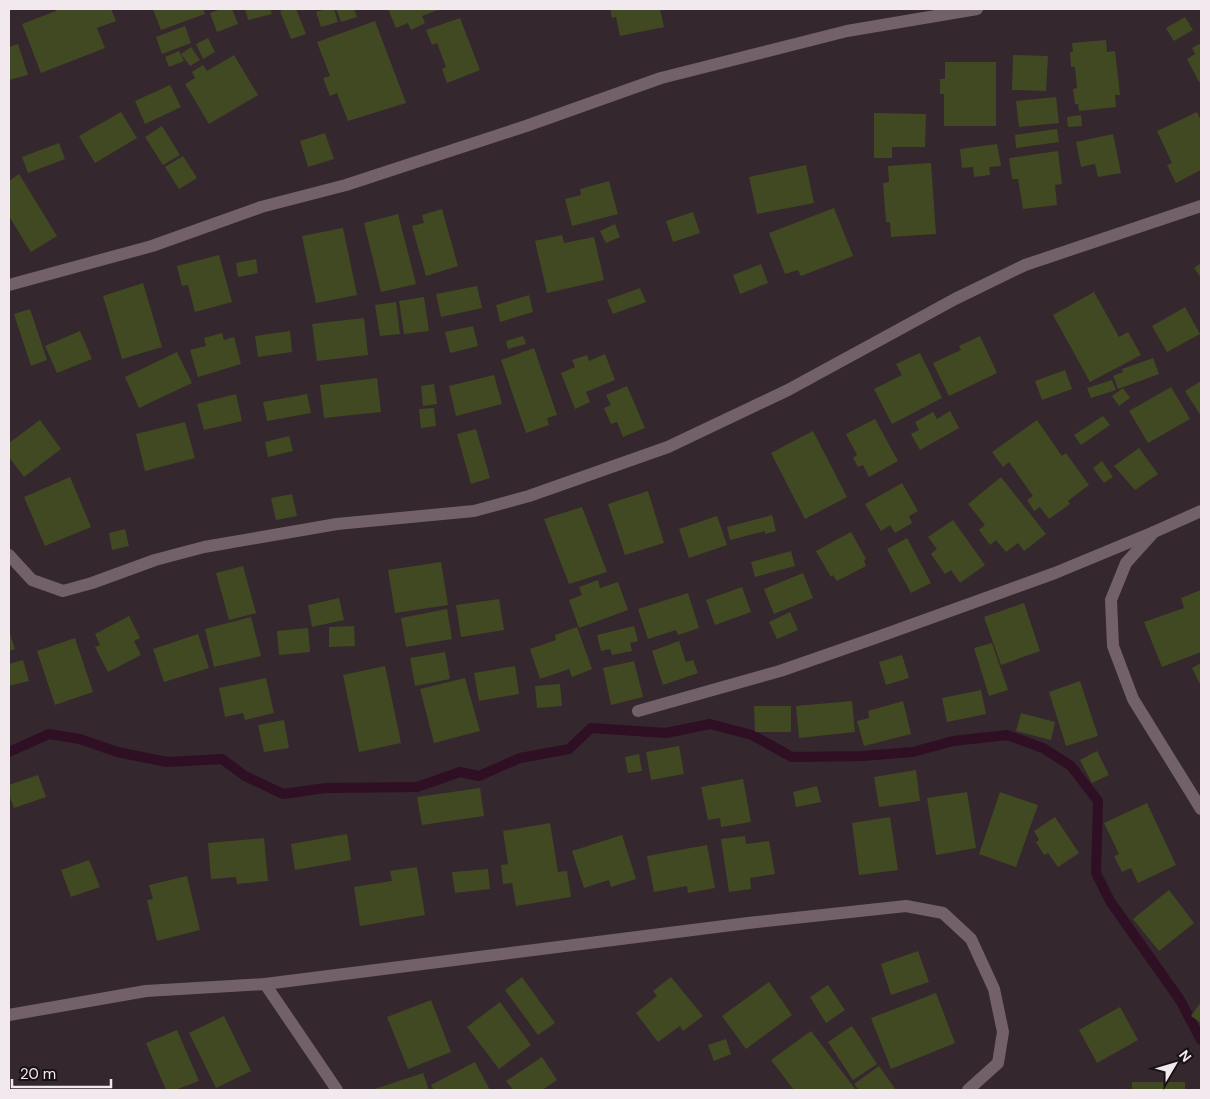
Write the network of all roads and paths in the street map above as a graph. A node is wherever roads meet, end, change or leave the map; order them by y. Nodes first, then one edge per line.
1 (977, 9) edge
2 (1201, 206) edge
3 (9, 286) edge
4 (1201, 511) edge
5 (1154, 532) junction
6 (9, 555) edge
7 (638, 711) dead end
8 (1201, 810) edge
9 (265, 984) junction
10 (9, 1015) edge
11 (337, 1090) edge
12 (968, 1090) edge

1 - 3 street
2 - 6 street
4 - 5 street
5 - 7 street
5 - 8 street
9 - 10 street
9 - 11 street
9 - 12 street

